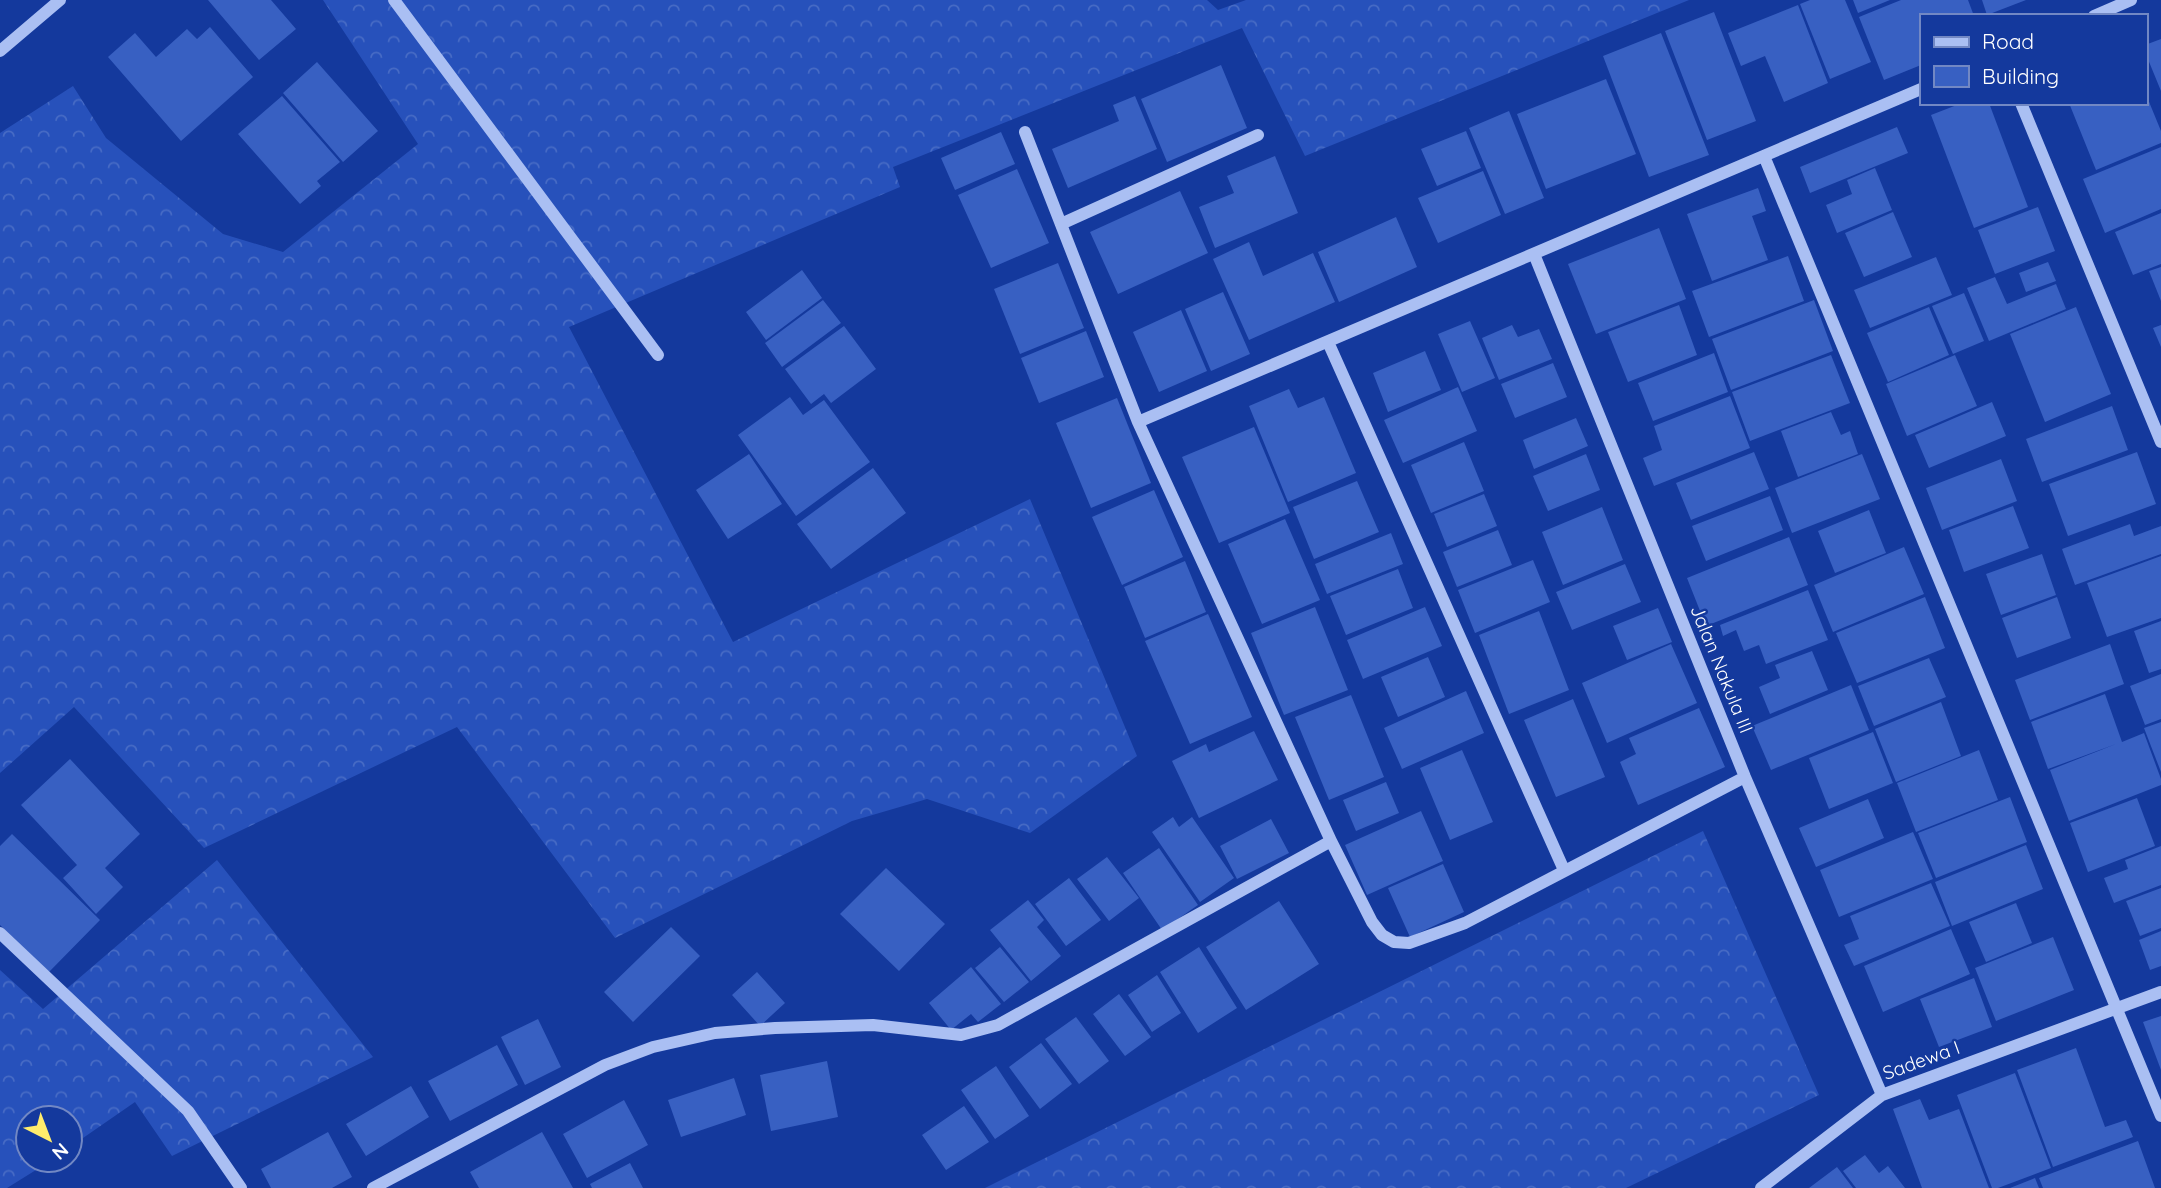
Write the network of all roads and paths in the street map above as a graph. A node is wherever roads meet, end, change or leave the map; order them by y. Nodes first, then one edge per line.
1 (60, 0) edge
2 (394, 0) edge
3 (2131, 0) edge
4 (2099, 14) edge
5 (0, 51) edge
6 (1920, 89) edge
7 (2022, 105) edge
8 (1024, 132) dead end
9 (1258, 135) dead end
10 (1764, 156) junction
11 (1061, 224) junction
12 (1534, 254) junction
13 (1328, 342) junction
14 (657, 355) dead end
15 (1138, 422) junction
16 (2161, 442) edge
17 (1745, 777) junction
18 (1331, 841) junction
19 (1564, 870) junction
20 (0, 933) edge
21 (2161, 992) edge
22 (2117, 1008) junction
23 (1882, 1095) junction
24 (2161, 1116) edge
25 (241, 1188) edge
26 (373, 1188) edge
27 (1761, 1188) edge

1 - 5 street
2 - 14 street
3 - 4 street
6 - 10 street
7 - 16 street
8 - 11 street
9 - 11 street
10 - 12 street
10 - 22 street
11 - 15 street
12 - 13 street
12 - 17 street, Jalan Nakula III
13 - 15 street
13 - 19 street
15 - 18 street
17 - 19 street
17 - 23 street, Jalan Nakula III
18 - 19 street
18 - 26 street
20 - 25 street
21 - 22 street, Sadewa I
22 - 23 street, Sadewa I
22 - 24 street
23 - 27 street, Sadewa I

